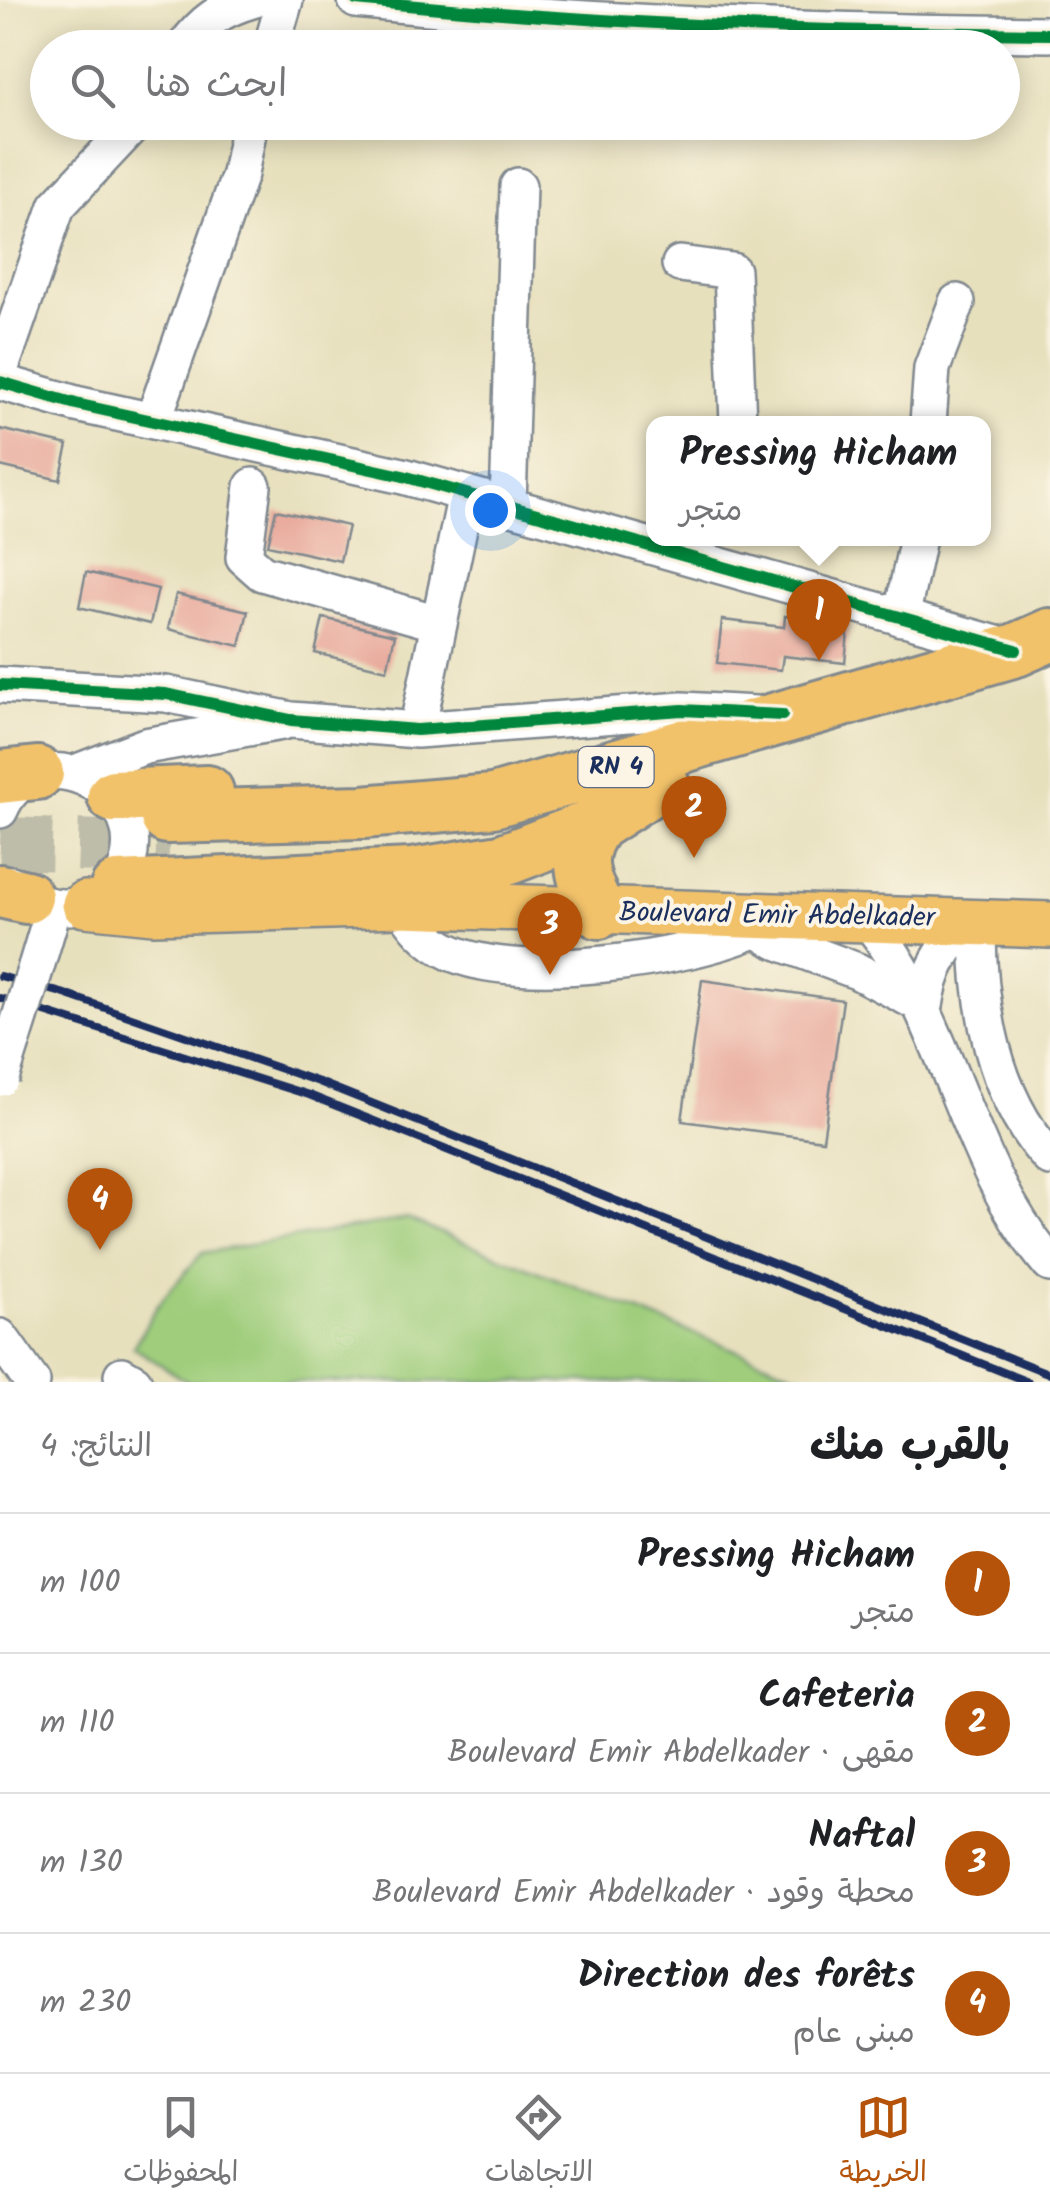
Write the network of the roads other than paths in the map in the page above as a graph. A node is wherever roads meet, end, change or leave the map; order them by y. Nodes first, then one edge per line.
1 (252, 0) edge
2 (285, 0) edge
3 (356, 0) edge
4 (197, 30) edge
5 (276, 30) edge
6 (788, 30) edge
7 (1020, 34) edge
8 (1050, 34) edge
9 (119, 140) edge
10 (247, 140) edge
11 (518, 186) dead end
12 (680, 264) dead end
13 (957, 302) dead end
14 (0, 370) edge
15 (0, 382) edge
16 (738, 416) edge
17 (929, 416) edge
18 (153, 421) junction
19 (253, 486) dead end
20 (466, 494) junction
21 (508, 505) junction
22 (646, 535) edge
23 (697, 546) edge
24 (916, 546) edge
25 (738, 555) edge
26 (901, 618) junction
27 (438, 623) junction
28 (1038, 649) edge
29 (0, 685) edge
30 (782, 715) junction
31 (291, 720) junction
32 (417, 730) junction
33 (676, 761) junction
34 (57, 780) edge
35 (0, 810) edge
36 (597, 824) junction
37 (168, 832) tunnel mouth
38 (47, 892) edge
39 (402, 904) junction
40 (599, 912) junction
41 (867, 919) junction
42 (975, 921) junction
43 (743, 922) junction
44 (1050, 925) edge
45 (925, 1006) junction
46 (0, 1079) edge
47 (1050, 1158) edge
48 (1050, 1264) edge
49 (0, 1337) edge
50 (32, 1382) edge

1 - 4 street
2 - 5 street
3 - 6 street
7 - 8 street
9 - 14 street
10 - 18 street
11 - 21 street
12 - 16 street
13 - 17 street
15 - 18 street
18 - 20 street
19 - 27 street
20 - 21 street
20 - 27 street
21 - 22 street
23 - 25 street
24 - 26 street
25 - 26 street
26 - 28 street
27 - 32 street
28 - 30 highway, RN 4
28 - 33 highway, RN 4
29 - 31 street
30 - 32 street
30 - 33 highway, RN 4
31 - 32 street
31 - 34 street
33 - 34 highway, RN 4
33 - 36 highway, RN 4
33 - 37 highway, RN 4
34 - 35 street
34 - 38 street
36 - 38 highway, RN 4
36 - 40 highway
38 - 39 main road, Boulevard Emir Abdelkader
38 - 46 street, bridge
39 - 40 main road, Boulevard Emir Abdelkader
39 - 43 street
40 - 43 main road, Boulevard Emir Abdelkader
41 - 42 main road, Boulevard Emir Abdelkader
41 - 43 main road, Boulevard Emir Abdelkader
41 - 45 street
42 - 44 main road, Boulevard Emir Abdelkader
42 - 45 street
42 - 47 street
43 - 45 street
45 - 48 street
49 - 50 street

